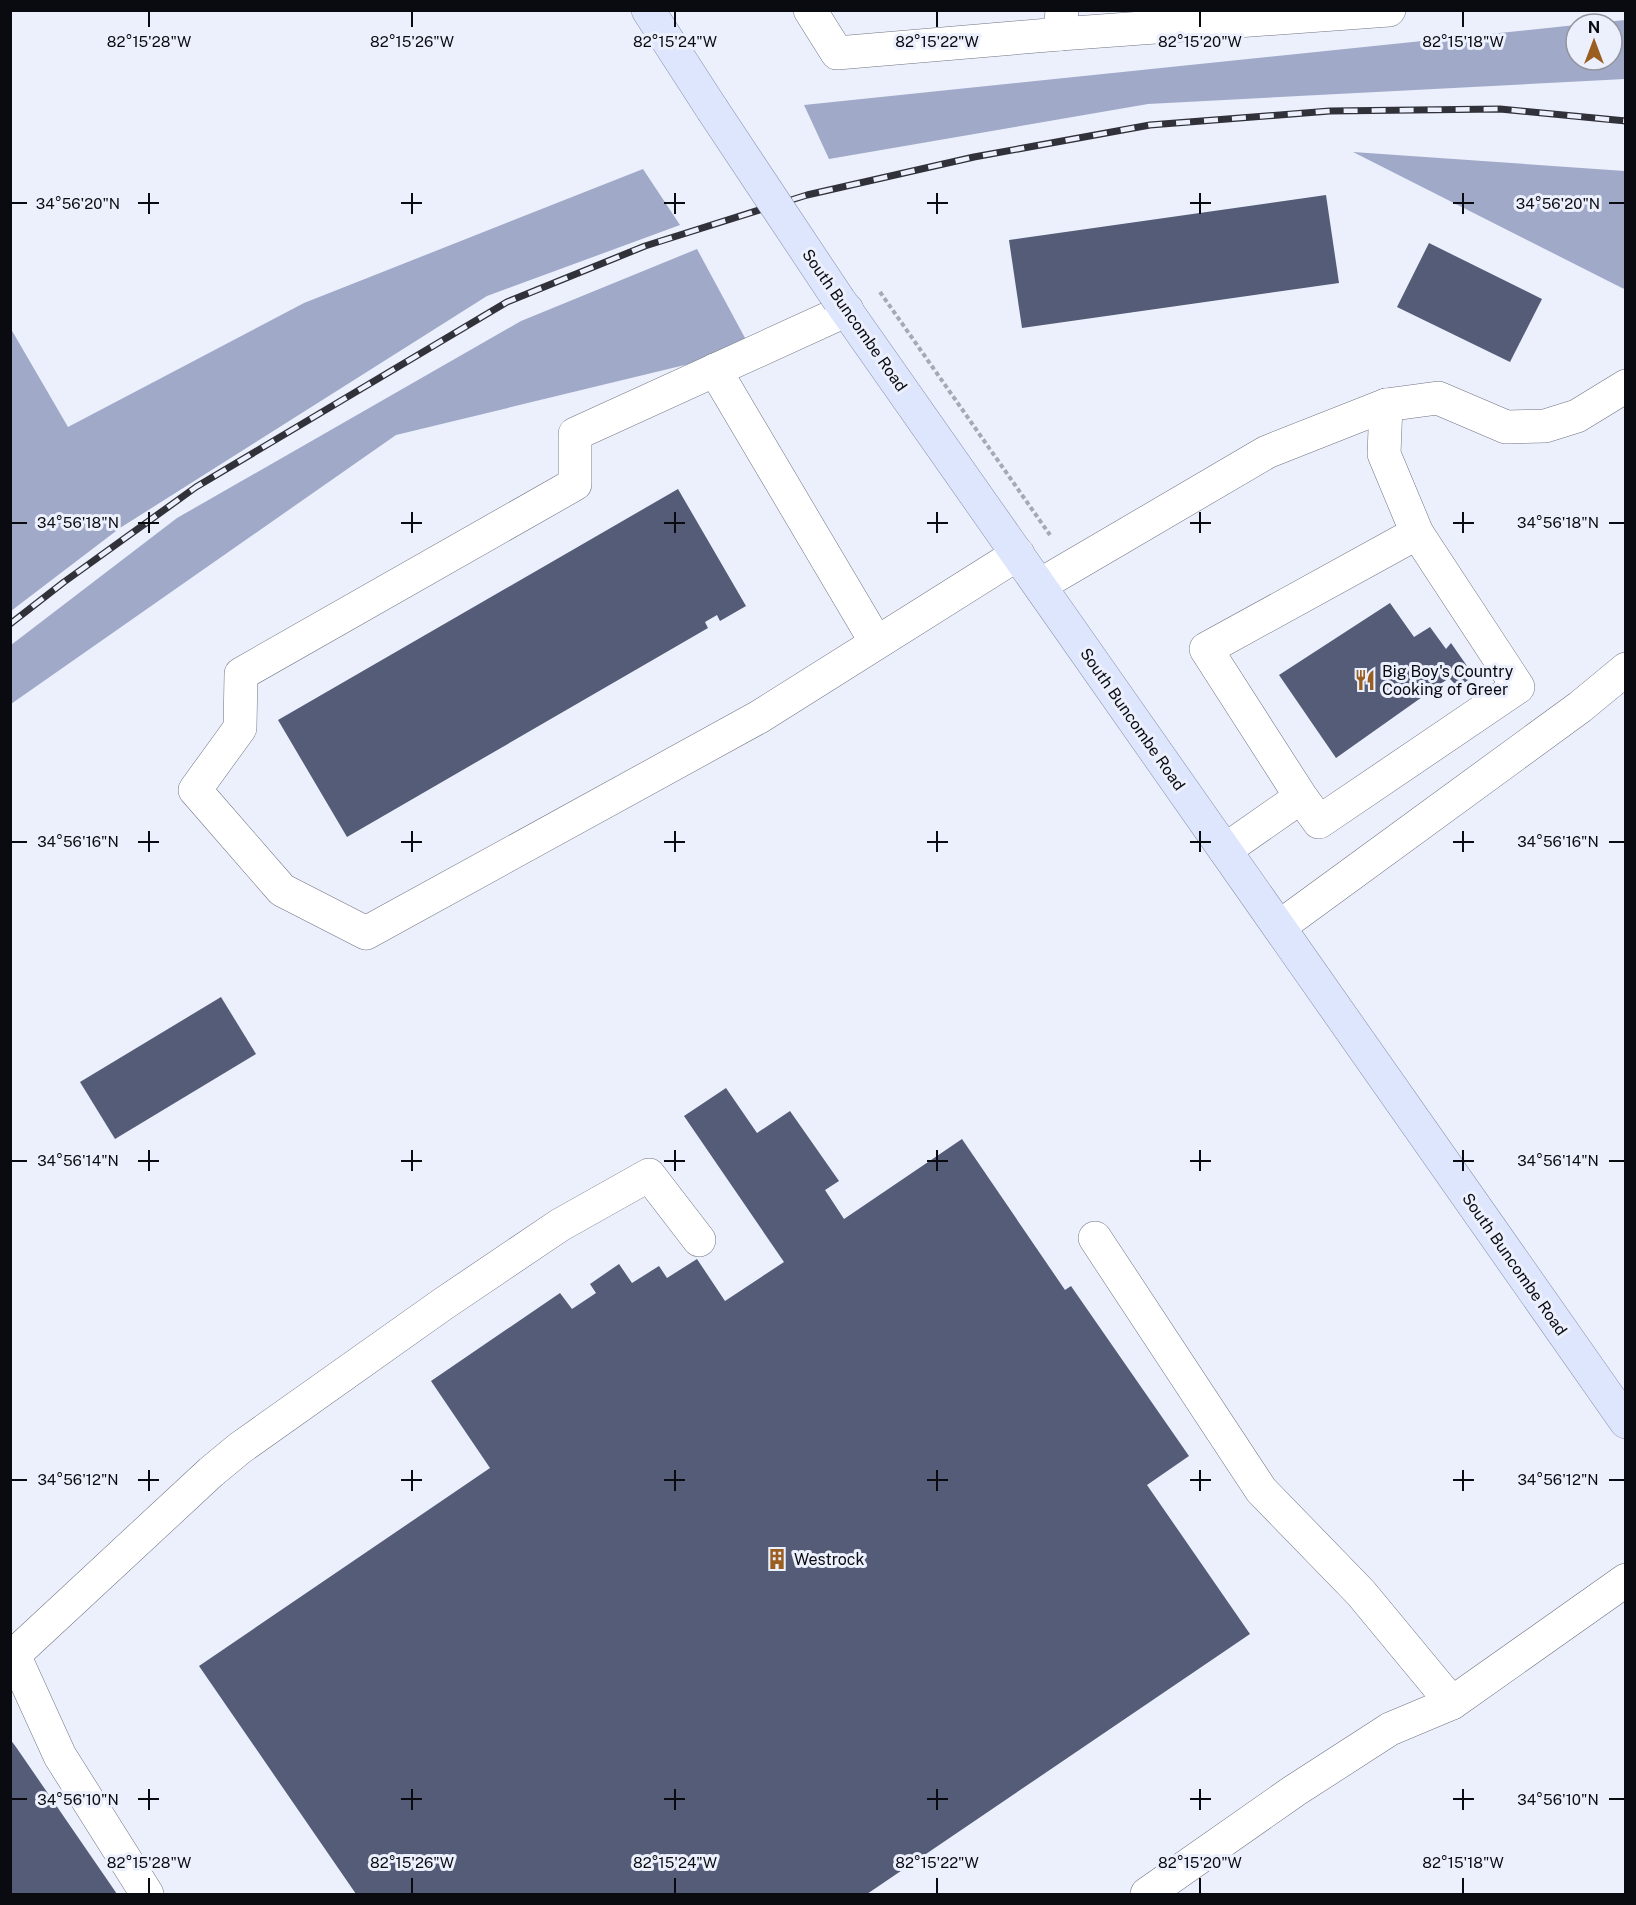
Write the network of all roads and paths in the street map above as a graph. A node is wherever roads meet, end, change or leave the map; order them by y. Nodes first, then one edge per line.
1 (648, 10) edge
2 (810, 10) edge
3 (1389, 10) edge
4 (1061, 22) edge
5 (880, 292) dead end
6 (843, 305) junction
7 (715, 370) junction
8 (1626, 386) edge
9 (1386, 405) junction
10 (1417, 532) junction
11 (1050, 535) dead end
12 (1018, 554) junction
13 (1040, 585) junction
14 (876, 642) junction
15 (1626, 669) edge
16 (1301, 797) junction
17 (1225, 850) junction
18 (1280, 927) junction
19 (1095, 1238) dead end
20 (699, 1240) dead end
21 (1626, 1422) edge
22 (1626, 1580) edge
23 (1452, 1703) junction
24 (147, 1894) edge
25 (1147, 1894) edge

1 - 6 main road, South Buncombe Road, bridge
2 - 4 lane
3 - 4 lane
5 - 11 path
6 - 7 lane
6 - 12 main road, South Buncombe Road
7 - 14 lane
7 - 14 lane
8 - 9 lane
9 - 10 lane
9 - 13 lane
10 - 16 lane
10 - 16 lane
12 - 13 main road, South Buncombe Road
12 - 14 lane
13 - 17 main road, South Buncombe Road
15 - 18 lane
16 - 17 lane
17 - 18 main road, South Buncombe Road
18 - 21 main road, South Buncombe Road
19 - 23 lane
20 - 24 lane
22 - 23 lane
23 - 25 lane

